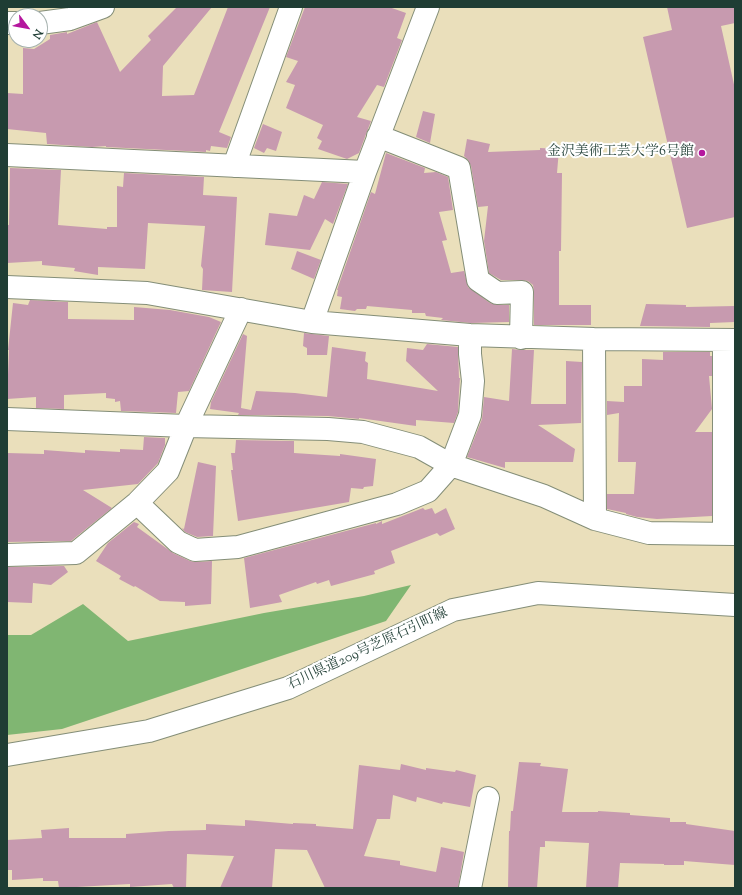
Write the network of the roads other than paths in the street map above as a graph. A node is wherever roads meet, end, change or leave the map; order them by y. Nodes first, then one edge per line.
1 (103, 7) edge
2 (291, 7) edge
3 (428, 7) edge
4 (48, 22) edge
5 (378, 136) junction
6 (7, 155) edge
7 (234, 166) junction
8 (365, 172) junction
9 (7, 287) edge
10 (241, 309) junction
11 (312, 322) junction
12 (470, 335) junction
13 (521, 338) junction
14 (594, 340) junction
15 (729, 340) edge
16 (7, 419) edge
17 (186, 426) junction
18 (451, 465) junction
19 (137, 503) junction
20 (595, 518) junction
21 (730, 534) edge
22 (7, 555) edge
23 (735, 605) edge
24 (7, 755) edge
25 (488, 798) dead end
26 (470, 888) edge

1 - 4 street
2 - 7 street
3 - 5 street
5 - 8 street
5 - 13 street
6 - 7 street
7 - 8 street
8 - 11 street
9 - 10 street
10 - 11 street
10 - 17 street
11 - 12 street
12 - 13 street
12 - 18 street
13 - 14 street
14 - 15 street
14 - 20 street
15 - 21 street
16 - 17 street
17 - 18 street
17 - 19 street
18 - 19 street
18 - 20 street
19 - 22 street
20 - 21 street
23 - 24 street, 石川県道209号芝原石引町線
25 - 26 street

